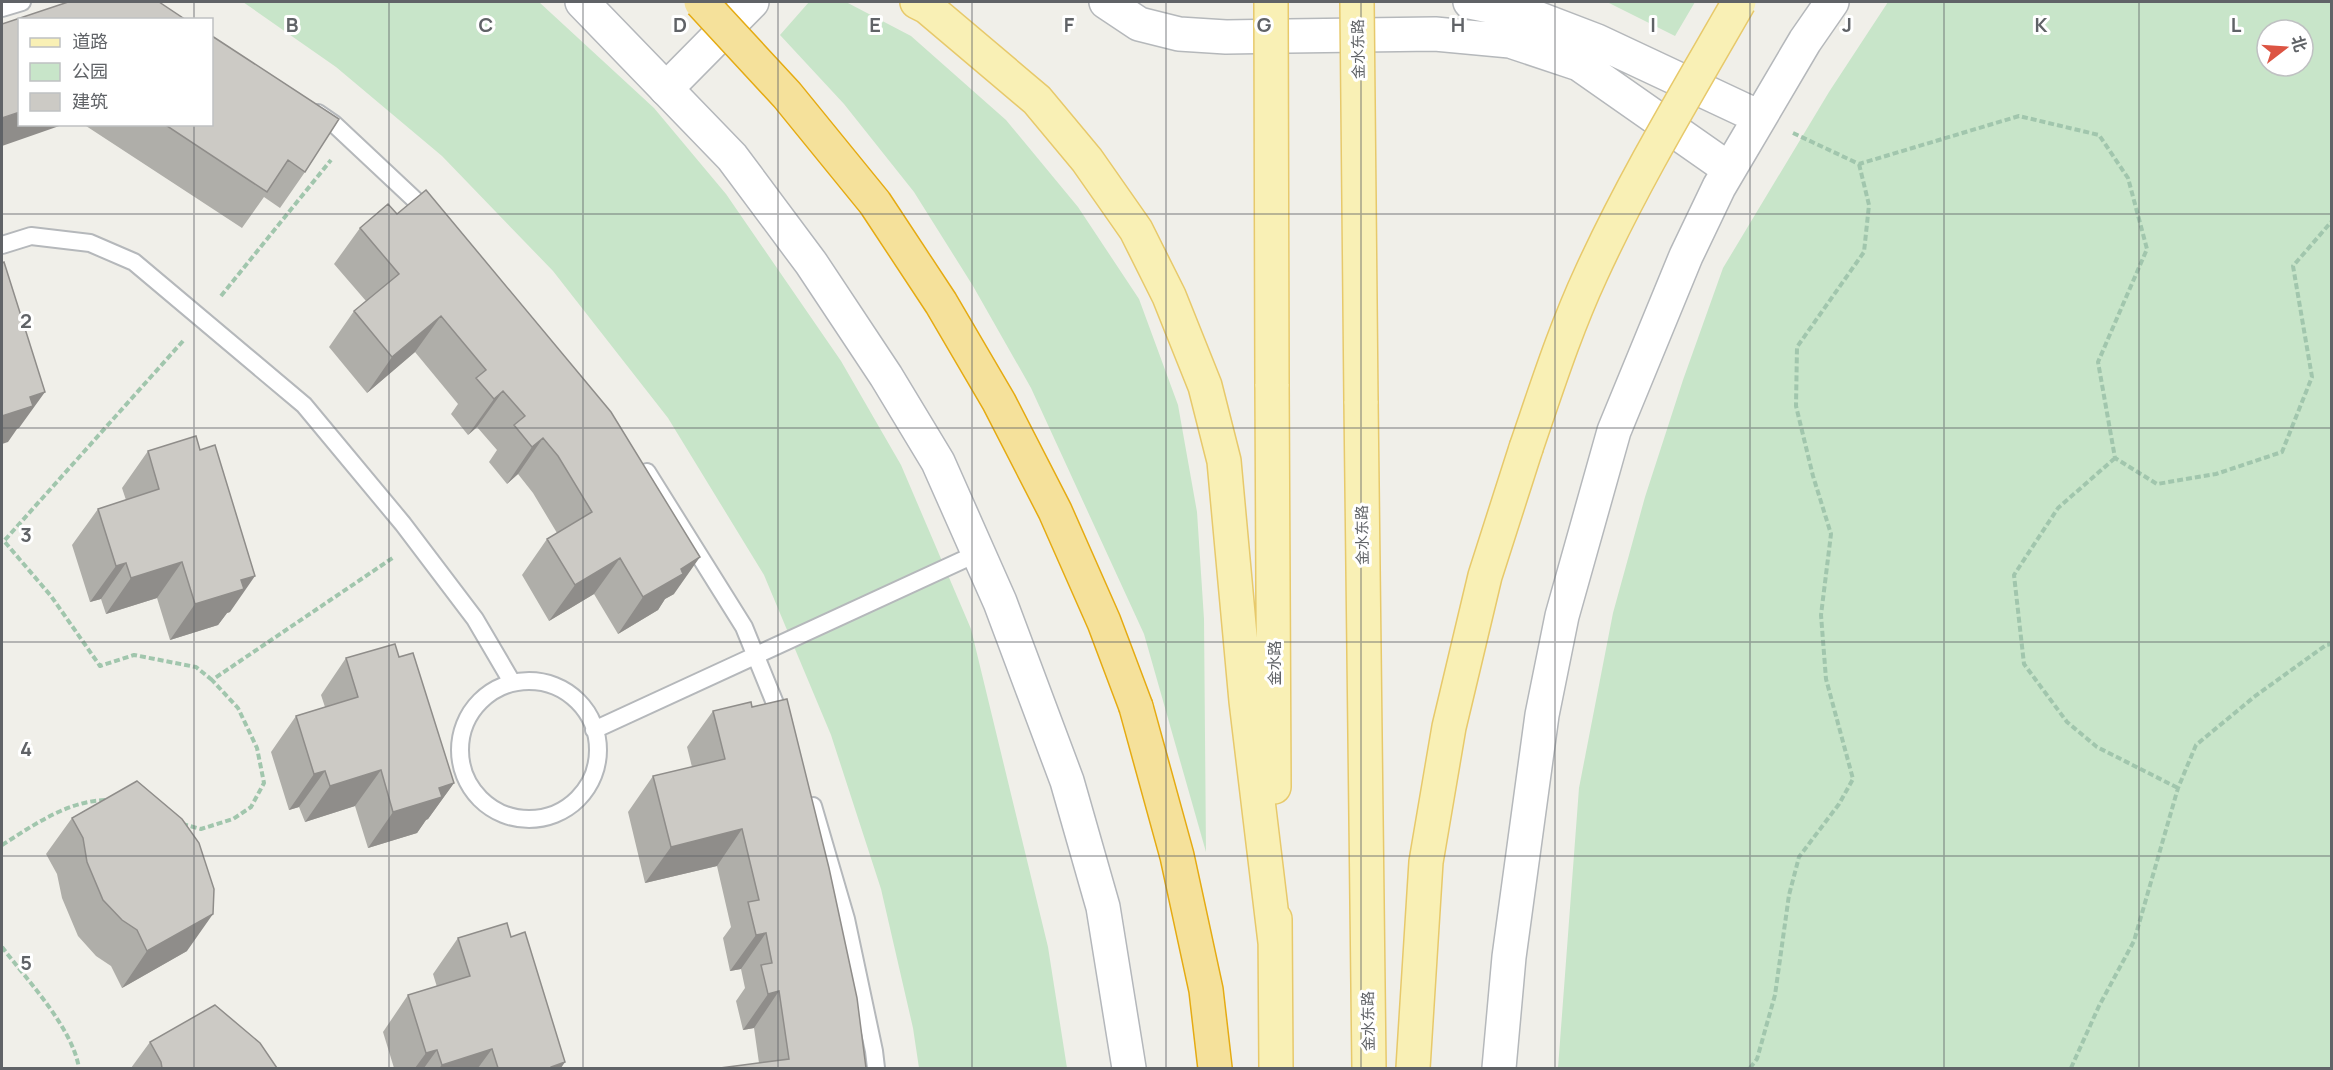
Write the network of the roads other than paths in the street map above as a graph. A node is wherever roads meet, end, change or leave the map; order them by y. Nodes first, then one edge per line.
1 (22, 2) edge
2 (582, 2) edge
3 (701, 2) edge
4 (752, 2) edge
5 (917, 2) edge
6 (1106, 2) edge
7 (1271, 2) edge
8 (1357, 2) edge
9 (1470, 2) edge
10 (1739, 2) edge
11 (1832, 2) edge
12 (2, 8) edge
13 (666, 89) junction
14 (306, 106) edge
15 (1760, 117) junction
16 (1729, 169) junction
17 (445, 227) edge
18 (2, 245) edge
19 (635, 454) edge
20 (978, 553) junction
21 (756, 654) junction
22 (512, 682) junction
23 (594, 730) junction
24 (788, 735) edge
25 (806, 786) edge
26 (1275, 942) junction
27 (876, 1068) edge
28 (1129, 1068) edge
29 (1215, 1068) edge
30 (1276, 1068) edge
31 (1369, 1068) edge
32 (1413, 1068) edge
33 (1499, 1068) edge

1 - 12 lane
2 - 13 street
3 - 29 highway, bridge
4 - 13 street
5 - 26 main road
6 - 16 street
7 - 26 main road, 金水路, bridge
8 - 31 main road, 金水东路, bridge
9 - 15 street
10 - 32 main road, bridge
11 - 15 street
13 - 20 street
14 - 17 lane
15 - 16 street
16 - 33 street
18 - 22 lane
19 - 21 lane
20 - 21 lane
20 - 28 street
21 - 23 lane
21 - 24 lane
22 - 23 lane
22 - 23 lane
25 - 27 lane
26 - 30 main road

